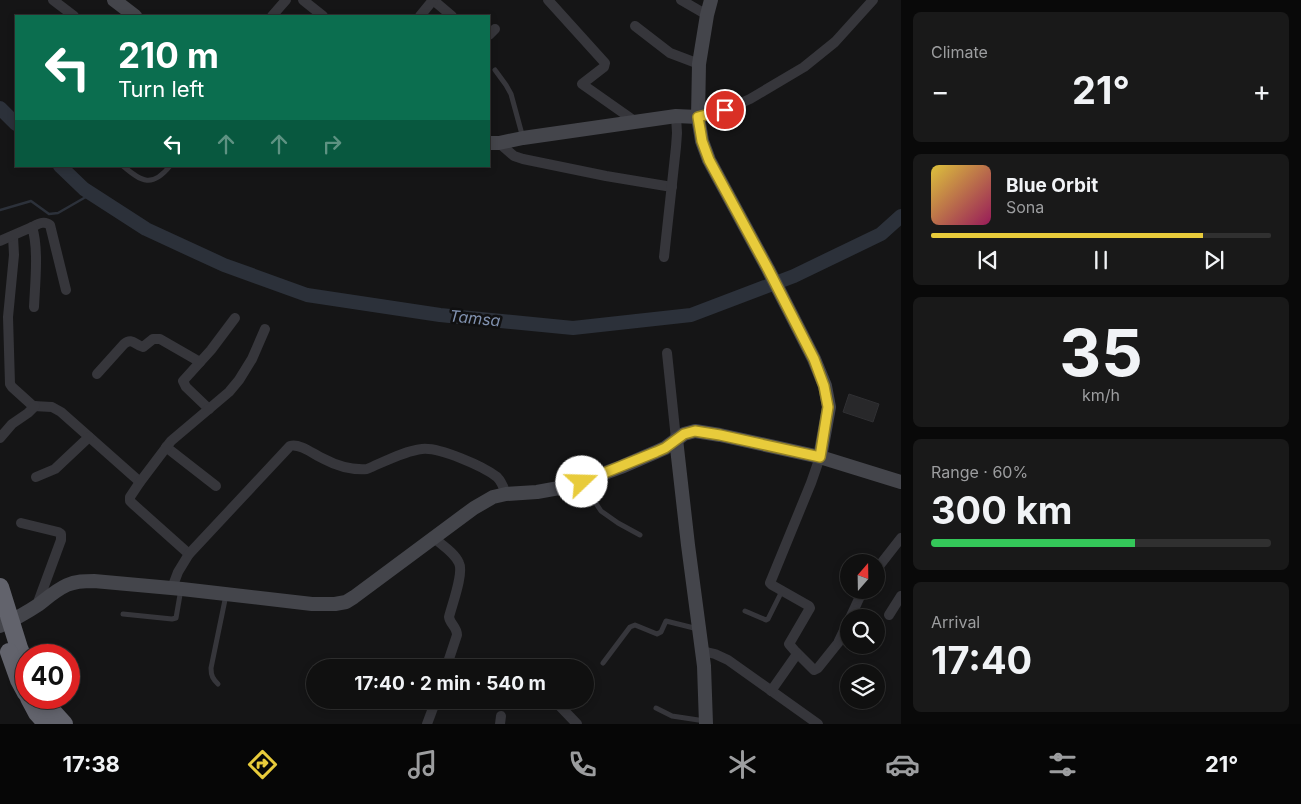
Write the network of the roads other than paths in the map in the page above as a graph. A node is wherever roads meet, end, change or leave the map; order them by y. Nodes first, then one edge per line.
1 (53, 0) edge
2 (114, 0) edge
3 (286, 0) edge
4 (303, 0) edge
5 (433, 0) edge
6 (548, 0) edge
7 (681, 0) edge
8 (711, 0) edge
9 (873, 0) edge
10 (73, 15) edge
11 (134, 15) edge
12 (273, 15) edge
13 (322, 15) edge
14 (421, 15) edge
15 (451, 15) edge
16 (707, 15) junction
17 (635, 26) dead end
18 (699, 64) junction
19 (495, 70) dead end
20 (676, 116) junction
21 (698, 117) junction
22 (636, 122) junction
23 (523, 138) junction
24 (494, 143) edge
25 (124, 167) edge
26 (169, 167) edge
27 (672, 187) junction
28 (32, 227) junction
29 (12, 236) junction
30 (0, 241) edge
31 (664, 257) dead end
32 (66, 290) dead end
33 (34, 307) dead end
34 (235, 318) dead end
35 (265, 330) dead end
36 (667, 353) dead end
37 (200, 362) junction
38 (97, 374) dead end
39 (35, 406) junction
40 (209, 409) junction
41 (89, 437) junction
42 (0, 438) edge
43 (676, 439) junction
44 (166, 447) junction
45 (820, 457) junction
46 (36, 477) dead end
47 (140, 482) junction
48 (582, 482) junction
49 (901, 482) edge
50 (216, 486) dead end
51 (506, 494) junction
52 (20, 523) dead end
53 (640, 535) dead end
54 (434, 538) junction
55 (901, 538) edge
56 (189, 554) junction
57 (885, 558) edge
58 (0, 587) edge
59 (177, 589) junction
60 (782, 592) junction
61 (226, 594) junction
62 (901, 596) edge
63 (37, 605) junction
64 (745, 612) dead end
65 (123, 614) dead end
66 (889, 615) dead end
67 (4, 624) edge
68 (699, 629) junction
69 (840, 638) edge
70 (16, 644) edge
71 (702, 651) junction
72 (797, 654) junction
73 (449, 659) edge
74 (603, 663) dead end
75 (15, 665) edge
76 (218, 684) dead end
77 (771, 690) junction
78 (656, 708) dead end
79 (35, 709) edge
80 (51, 709) edge
81 (433, 709) edge
82 (563, 709) edge
83 (706, 723) edge
84 (47, 724) edge
85 (64, 724) edge
86 (427, 724) edge
87 (577, 724) edge
88 (818, 724) edge

1 - 10 street
2 - 11 street
3 - 12 street
4 - 13 street
5 - 14 street
5 - 15 street
6 - 22 street
7 - 16 street
8 - 16 street
9 - 21 street
16 - 18 street
17 - 18 street
18 - 21 street
19 - 23 lane
20 - 21 street
20 - 22 street
20 - 27 street
21 - 45 street
22 - 23 street
23 - 24 street
24 - 27 street
25 - 26 lane
27 - 31 street
28 - 29 street
28 - 32 street
28 - 33 street
29 - 30 street
29 - 39 street
34 - 37 street
35 - 40 street
36 - 43 street
37 - 38 street
37 - 40 street
39 - 41 street
39 - 42 street
40 - 44 street
41 - 46 street
41 - 47 street
43 - 45 street
43 - 48 street
43 - 68 street
44 - 47 street
44 - 50 street
45 - 49 street
45 - 60 street
47 - 56 street
48 - 51 street
48 - 53 lane
51 - 54 street
51 - 56 street
52 - 63 street
54 - 61 street
54 - 73 street
55 - 57 street
56 - 59 street
58 - 67 highway
59 - 61 street
59 - 63 street
59 - 65 lane
60 - 64 lane
60 - 72 street
61 - 76 lane
62 - 66 street
63 - 67 street
67 - 70 highway
67 - 75 highway
68 - 71 street
68 - 74 lane
69 - 72 street
71 - 77 street
71 - 83 street
72 - 77 street
77 - 88 street
78 - 83 lane
79 - 84 highway
80 - 85 highway
81 - 86 street
82 - 87 street

